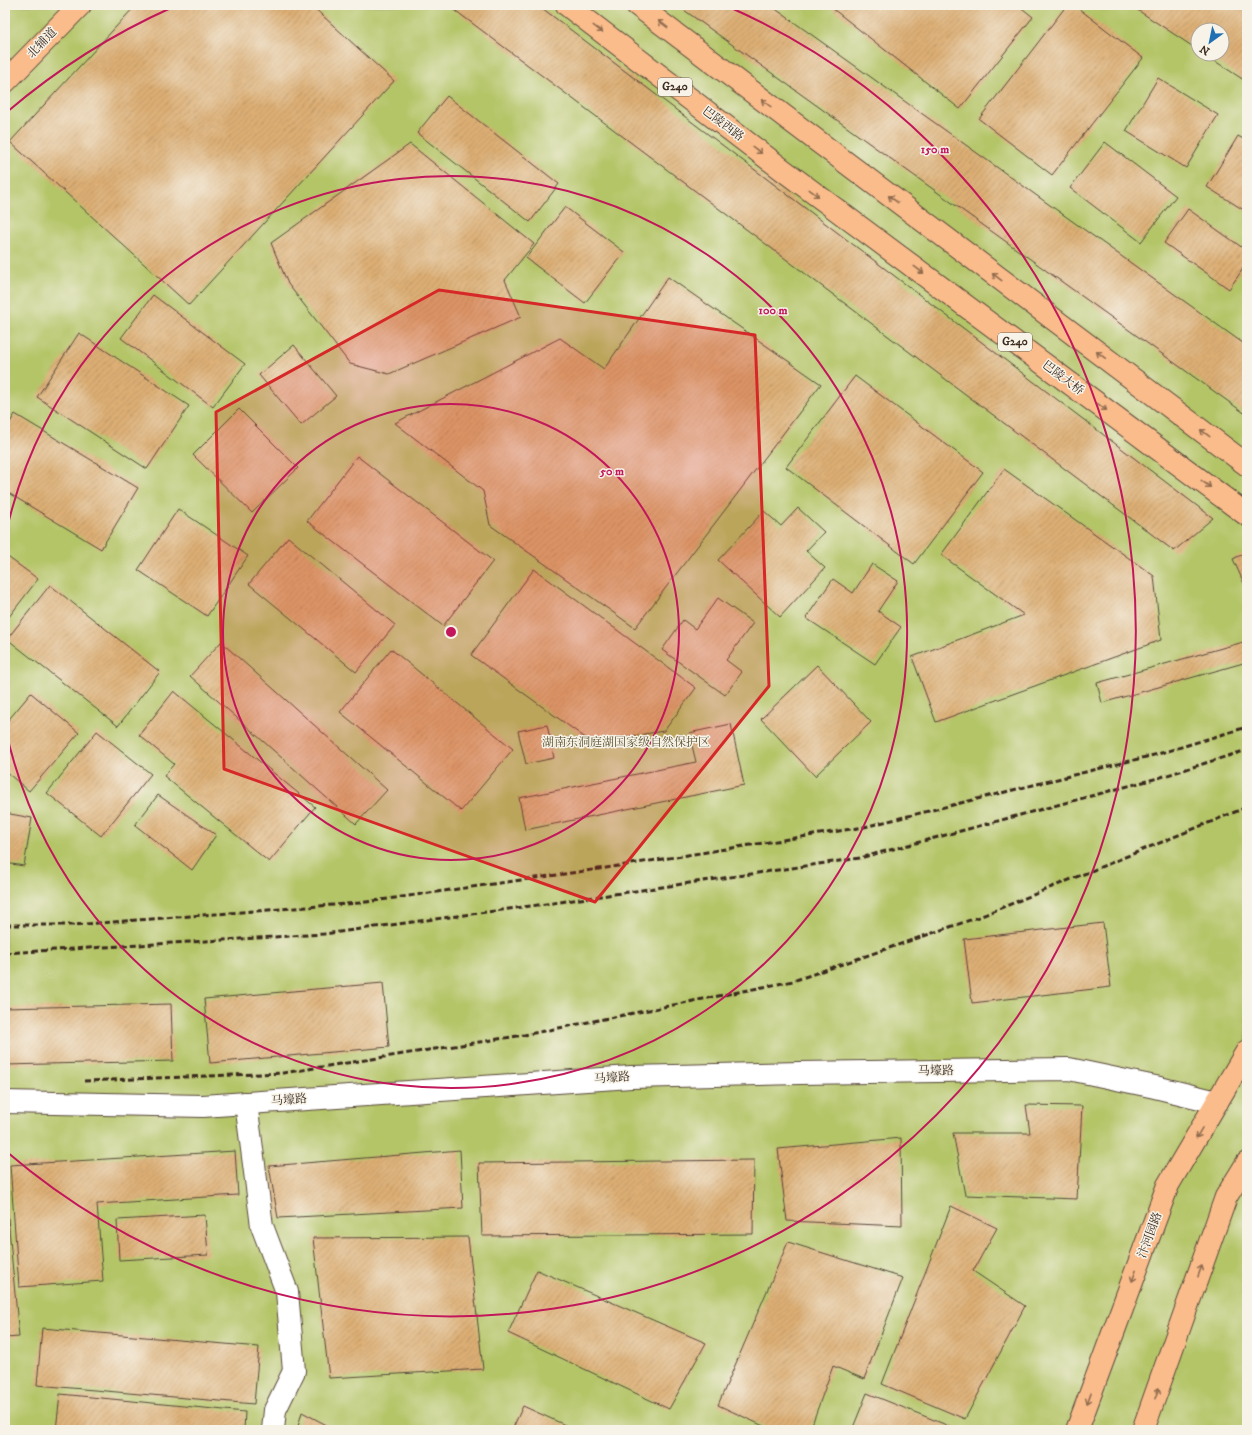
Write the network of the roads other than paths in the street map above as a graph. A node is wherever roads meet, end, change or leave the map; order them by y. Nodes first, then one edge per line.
1 (80, 5) edge
2 (567, 5) edge
3 (637, 5) edge
4 (5, 82) edge
5 (783, 170) joint
6 (1247, 465) edge
7 (1247, 515) edge
8 (1247, 1051) edge
9 (5, 1102) edge
10 (1217, 1102) junction
11 (246, 1103) junction
12 (1247, 1162) edge
13 (273, 1430) edge
14 (1077, 1430) edge
15 (1144, 1430) edge

1 - 4 main road, 北辅道
2 -> 5 main road, 巴陵西路 / G240
6 -> 3 main road
5 -> 7 main road, 巴陵大桥 / G240
8 - 10 main road, 汴河园路
9 - 11 street, 马壕路
10 - 11 street, 马壕路
10 -> 14 main road, 汴河园路
11 - 13 street
15 -> 12 main road

